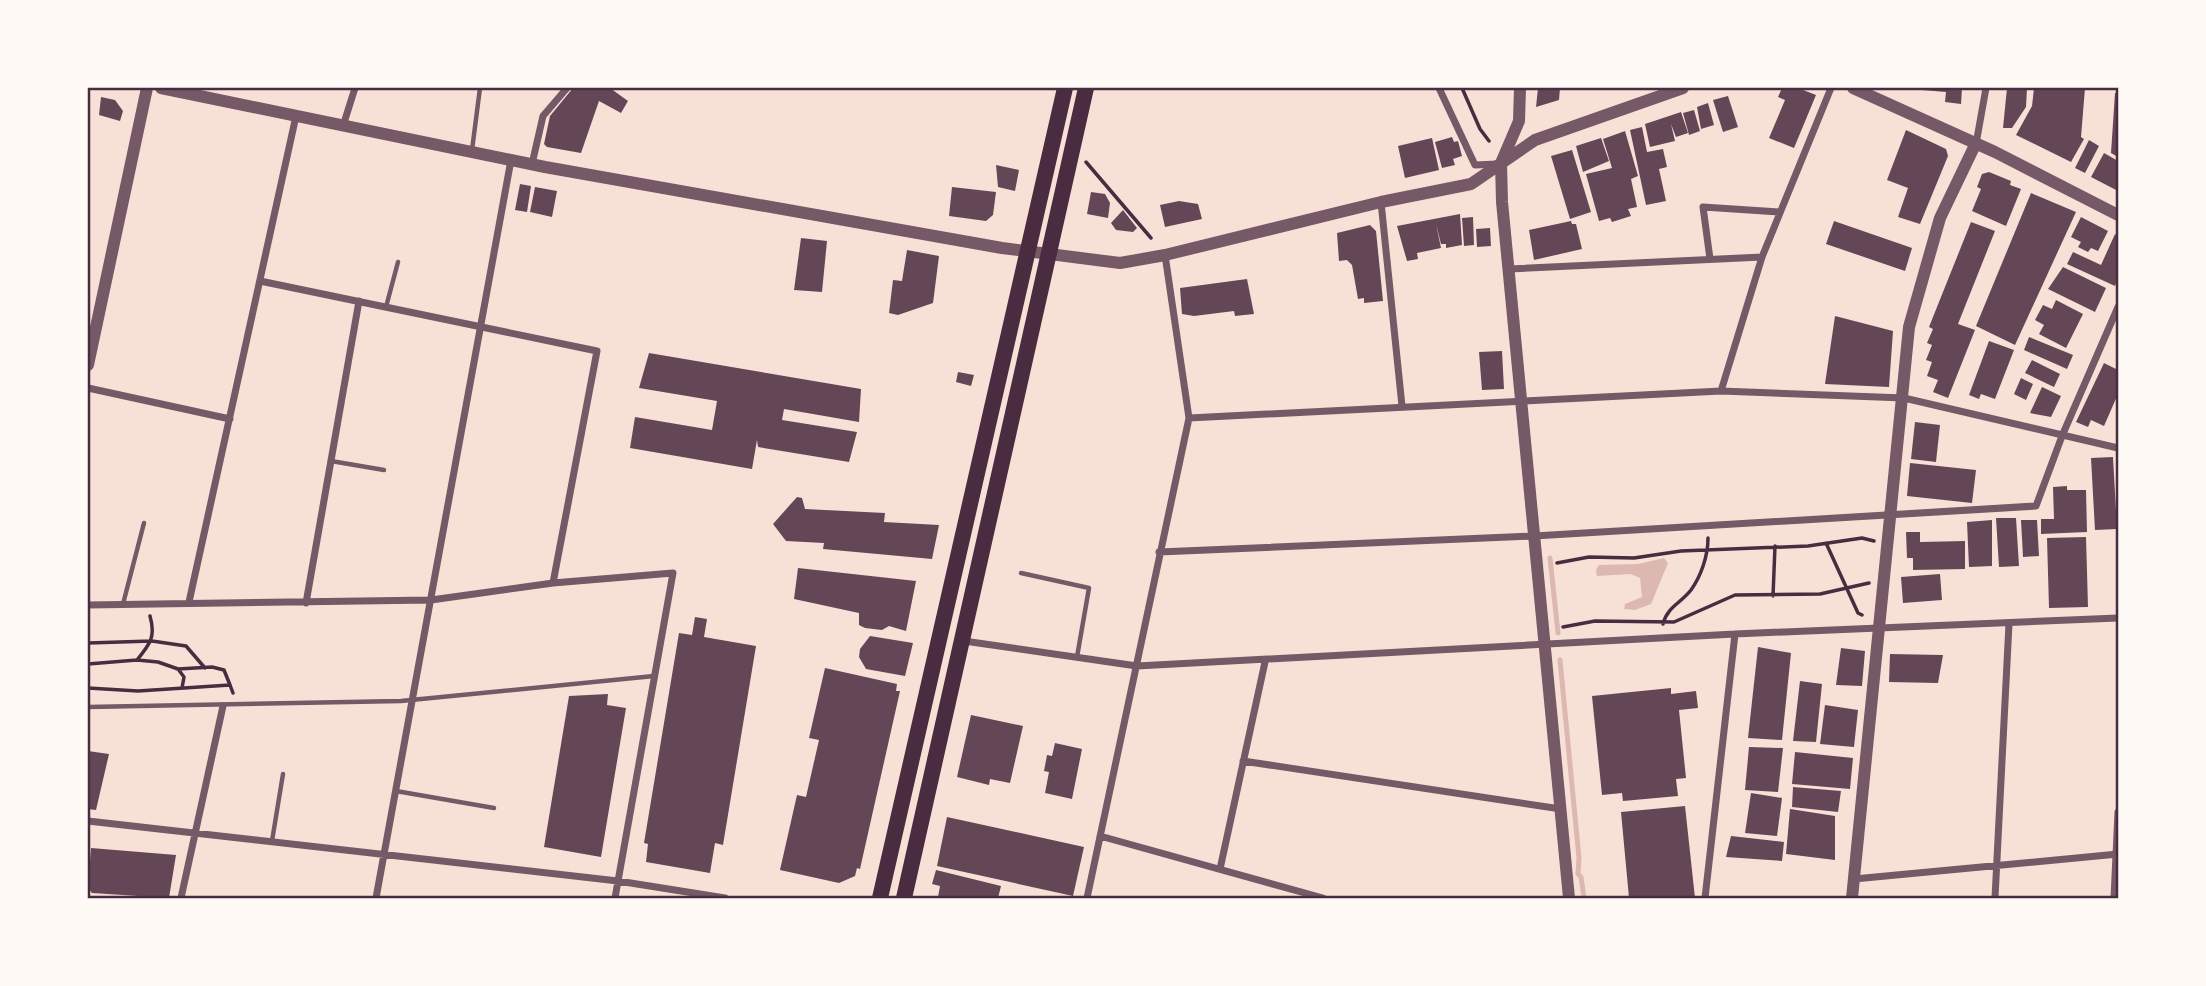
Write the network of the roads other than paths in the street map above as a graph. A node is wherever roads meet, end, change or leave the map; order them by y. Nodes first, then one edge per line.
1 (147, 88) edge
2 (162, 88) edge
3 (355, 88) edge
4 (480, 88) edge
5 (567, 88) edge
6 (1065, 88) edge
7 (1086, 88) edge
8 (1438, 88) edge
9 (1520, 88) edge
10 (1683, 88) edge
11 (1830, 88) edge
12 (1853, 88) edge
13 (1986, 88) edge
14 (296, 116) junction
15 (343, 126) junction
16 (1975, 145) junction
17 (472, 151) junction
18 (511, 160) junction
19 (1501, 163) junction
20 (532, 164) junction
21 (1381, 202) junction
22 (1779, 212) junction
23 (2119, 215) edge
24 (1028, 251) junction
25 (1049, 254) junction
26 (1165, 255) junction
27 (1762, 257) junction
28 (1710, 259) junction
29 (398, 262) dead end
30 (1509, 269) junction
31 (260, 281) junction
32 (359, 301) junction
33 (386, 307) junction
34 (2119, 307) edge
35 (479, 326) junction
36 (88, 365) edge
37 (88, 388) edge
38 (1721, 391) junction
39 (1904, 398) junction
40 (1521, 401) junction
41 (1402, 406) junction
42 (1189, 418) junction
43 (230, 419) junction
44 (2062, 436) junction
45 (2119, 448) edge
46 (331, 461) junction
47 (384, 470) dead end
48 (1891, 514) junction
49 (144, 523) dead end
50 (1534, 536) junction
51 (1159, 552) junction
52 (1021, 573) dead end
53 (553, 583) junction
54 (431, 600) junction
55 (189, 602) junction
56 (306, 603) junction
57 (123, 604) junction
58 (88, 605) edge
59 (2119, 618) edge
60 (2009, 624) junction
61 (1878, 627) junction
62 (1735, 634) junction
63 (964, 641) junction
64 (1544, 647) junction
65 (1077, 657) junction
66 (1265, 662) junction
67 (1137, 666) junction
68 (654, 676) junction
69 (411, 700) junction
70 (88, 706) edge
71 (223, 706) junction
72 (1243, 761) junction
73 (283, 774) dead end
74 (396, 791) junction
75 (494, 808) dead end
76 (1561, 809) junction
77 (2119, 813) edge
78 (88, 821) edge
79 (195, 835) junction
80 (1100, 836) junction
81 (272, 842) junction
82 (384, 854) junction
83 (2117, 854) edge
84 (1996, 866) junction
85 (1220, 869) junction
86 (1854, 879) junction
87 (618, 881) junction
88 (181, 898) edge
89 (376, 898) edge
90 (615, 898) edge
91 (725, 898) edge
92 (880, 898) edge
93 (904, 898) edge
94 (1087, 898) edge
95 (1323, 898) edge
96 (1569, 898) edge
97 (1705, 898) edge
98 (1852, 898) edge
99 (1995, 898) edge
100 (2114, 898) edge

1 - 36 street
2 - 14 street
3 - 15 street
4 - 17 lane
5 - 20 street
6 - 24 main road
7 - 25 main road
8 - 19 street
9 - 19 street
10 - 19 street
11 - 22 street
12 - 16 street
13 - 16 street
14 - 15 street
14 - 31 street
15 - 17 street
16 - 23 street
16 - 39 street
17 - 18 street
18 - 20 street
18 - 35 street
19 - 21 street
19 - 30 street
20 - 24 street
21 - 26 street
21 - 41 street
22 - 27 street
22 - 28 street
24 - 25 street
24 - 92 main road
25 - 26 street
25 - 63 main road
26 - 42 street
27 - 28 street
27 - 38 street
28 - 30 street
29 - 33 lane
30 - 40 street
31 - 32 street
31 - 43 street
32 - 33 street
32 - 46 street
33 - 35 street
34 - 44 street
35 - 53 street
35 - 54 street
37 - 43 street
38 - 39 street
38 - 40 street
39 - 44 street
39 - 48 street
40 - 41 street
40 - 50 street
41 - 42 street
42 - 51 street
43 - 55 street
44 - 45 street
44 - 48 street
46 - 47 lane
46 - 56 street
48 - 50 street
48 - 61 street
49 - 57 lane
50 - 51 street
50 - 64 street
51 - 67 street
52 - 65 lane
53 - 54 street
53 - 68 street
54 - 56 street
54 - 69 street
55 - 56 street
55 - 57 street
57 - 58 street
59 - 60 street
60 - 61 street
60 - 84 street
61 - 62 street
61 - 86 street
62 - 64 street
62 - 97 street
63 - 65 street
63 - 93 main road
64 - 66 street
64 - 76 street
65 - 67 street
66 - 67 street
66 - 72 street
67 - 80 street
68 - 69 lane
68 - 87 street
69 - 71 lane
69 - 74 street
70 - 71 lane
71 - 79 street
72 - 76 street
72 - 85 street
73 - 81 lane
74 - 75 lane
74 - 82 street
76 - 96 street
77 - 83 street
78 - 79 street
79 - 81 street
79 - 88 street
80 - 85 street
80 - 94 street
81 - 82 street
82 - 87 street
82 - 89 street
83 - 84 street
83 - 100 street
84 - 86 street
84 - 99 street
85 - 95 street
86 - 98 street
87 - 90 street
87 - 91 street

